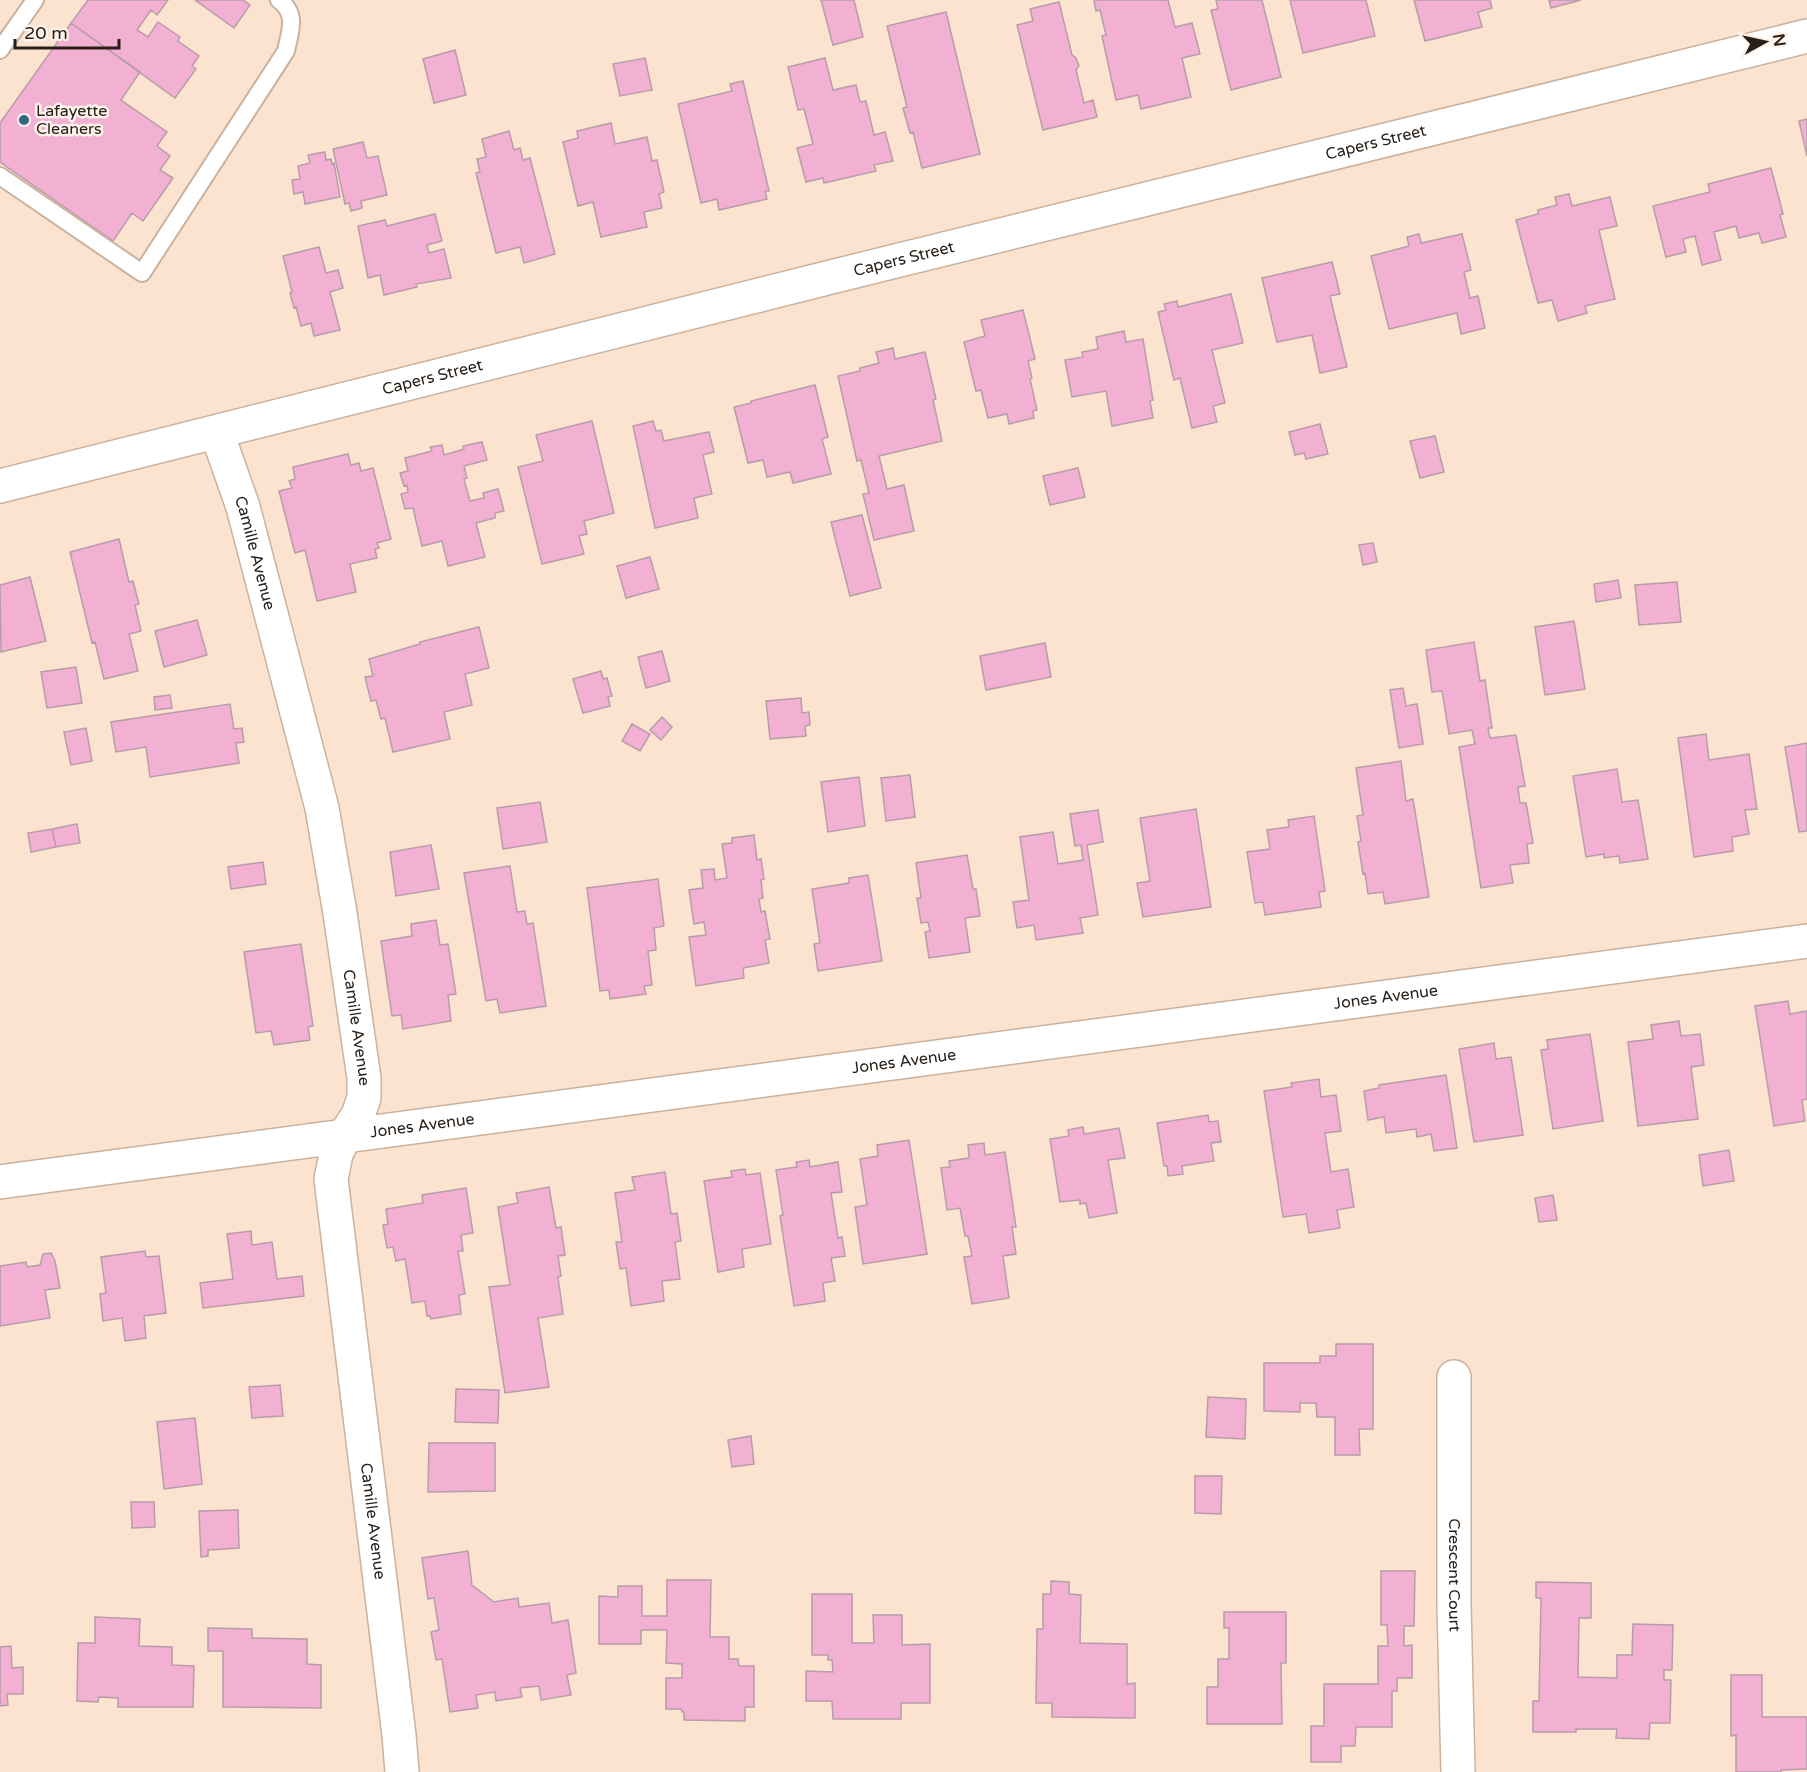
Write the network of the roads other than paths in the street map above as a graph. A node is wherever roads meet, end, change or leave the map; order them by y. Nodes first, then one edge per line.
1 (34, 0) edge
2 (279, 0) edge
3 (1807, 36) edge
4 (0, 50) edge
5 (0, 176) edge
6 (217, 433) junction
7 (0, 486) edge
8 (1807, 941) edge
9 (345, 1135) junction
10 (0, 1182) edge
11 (1454, 1377) dead end
12 (402, 1772) edge
13 (1458, 1772) edge

1 - 4 lane
2 - 5 lane
3 - 6 street, Capers Street
6 - 7 street, Capers Street
6 - 9 street, Camille Avenue
8 - 9 street, Jones Avenue
9 - 10 street, Jones Avenue
9 - 12 street, Camille Avenue
11 - 13 street, Crescent Court

